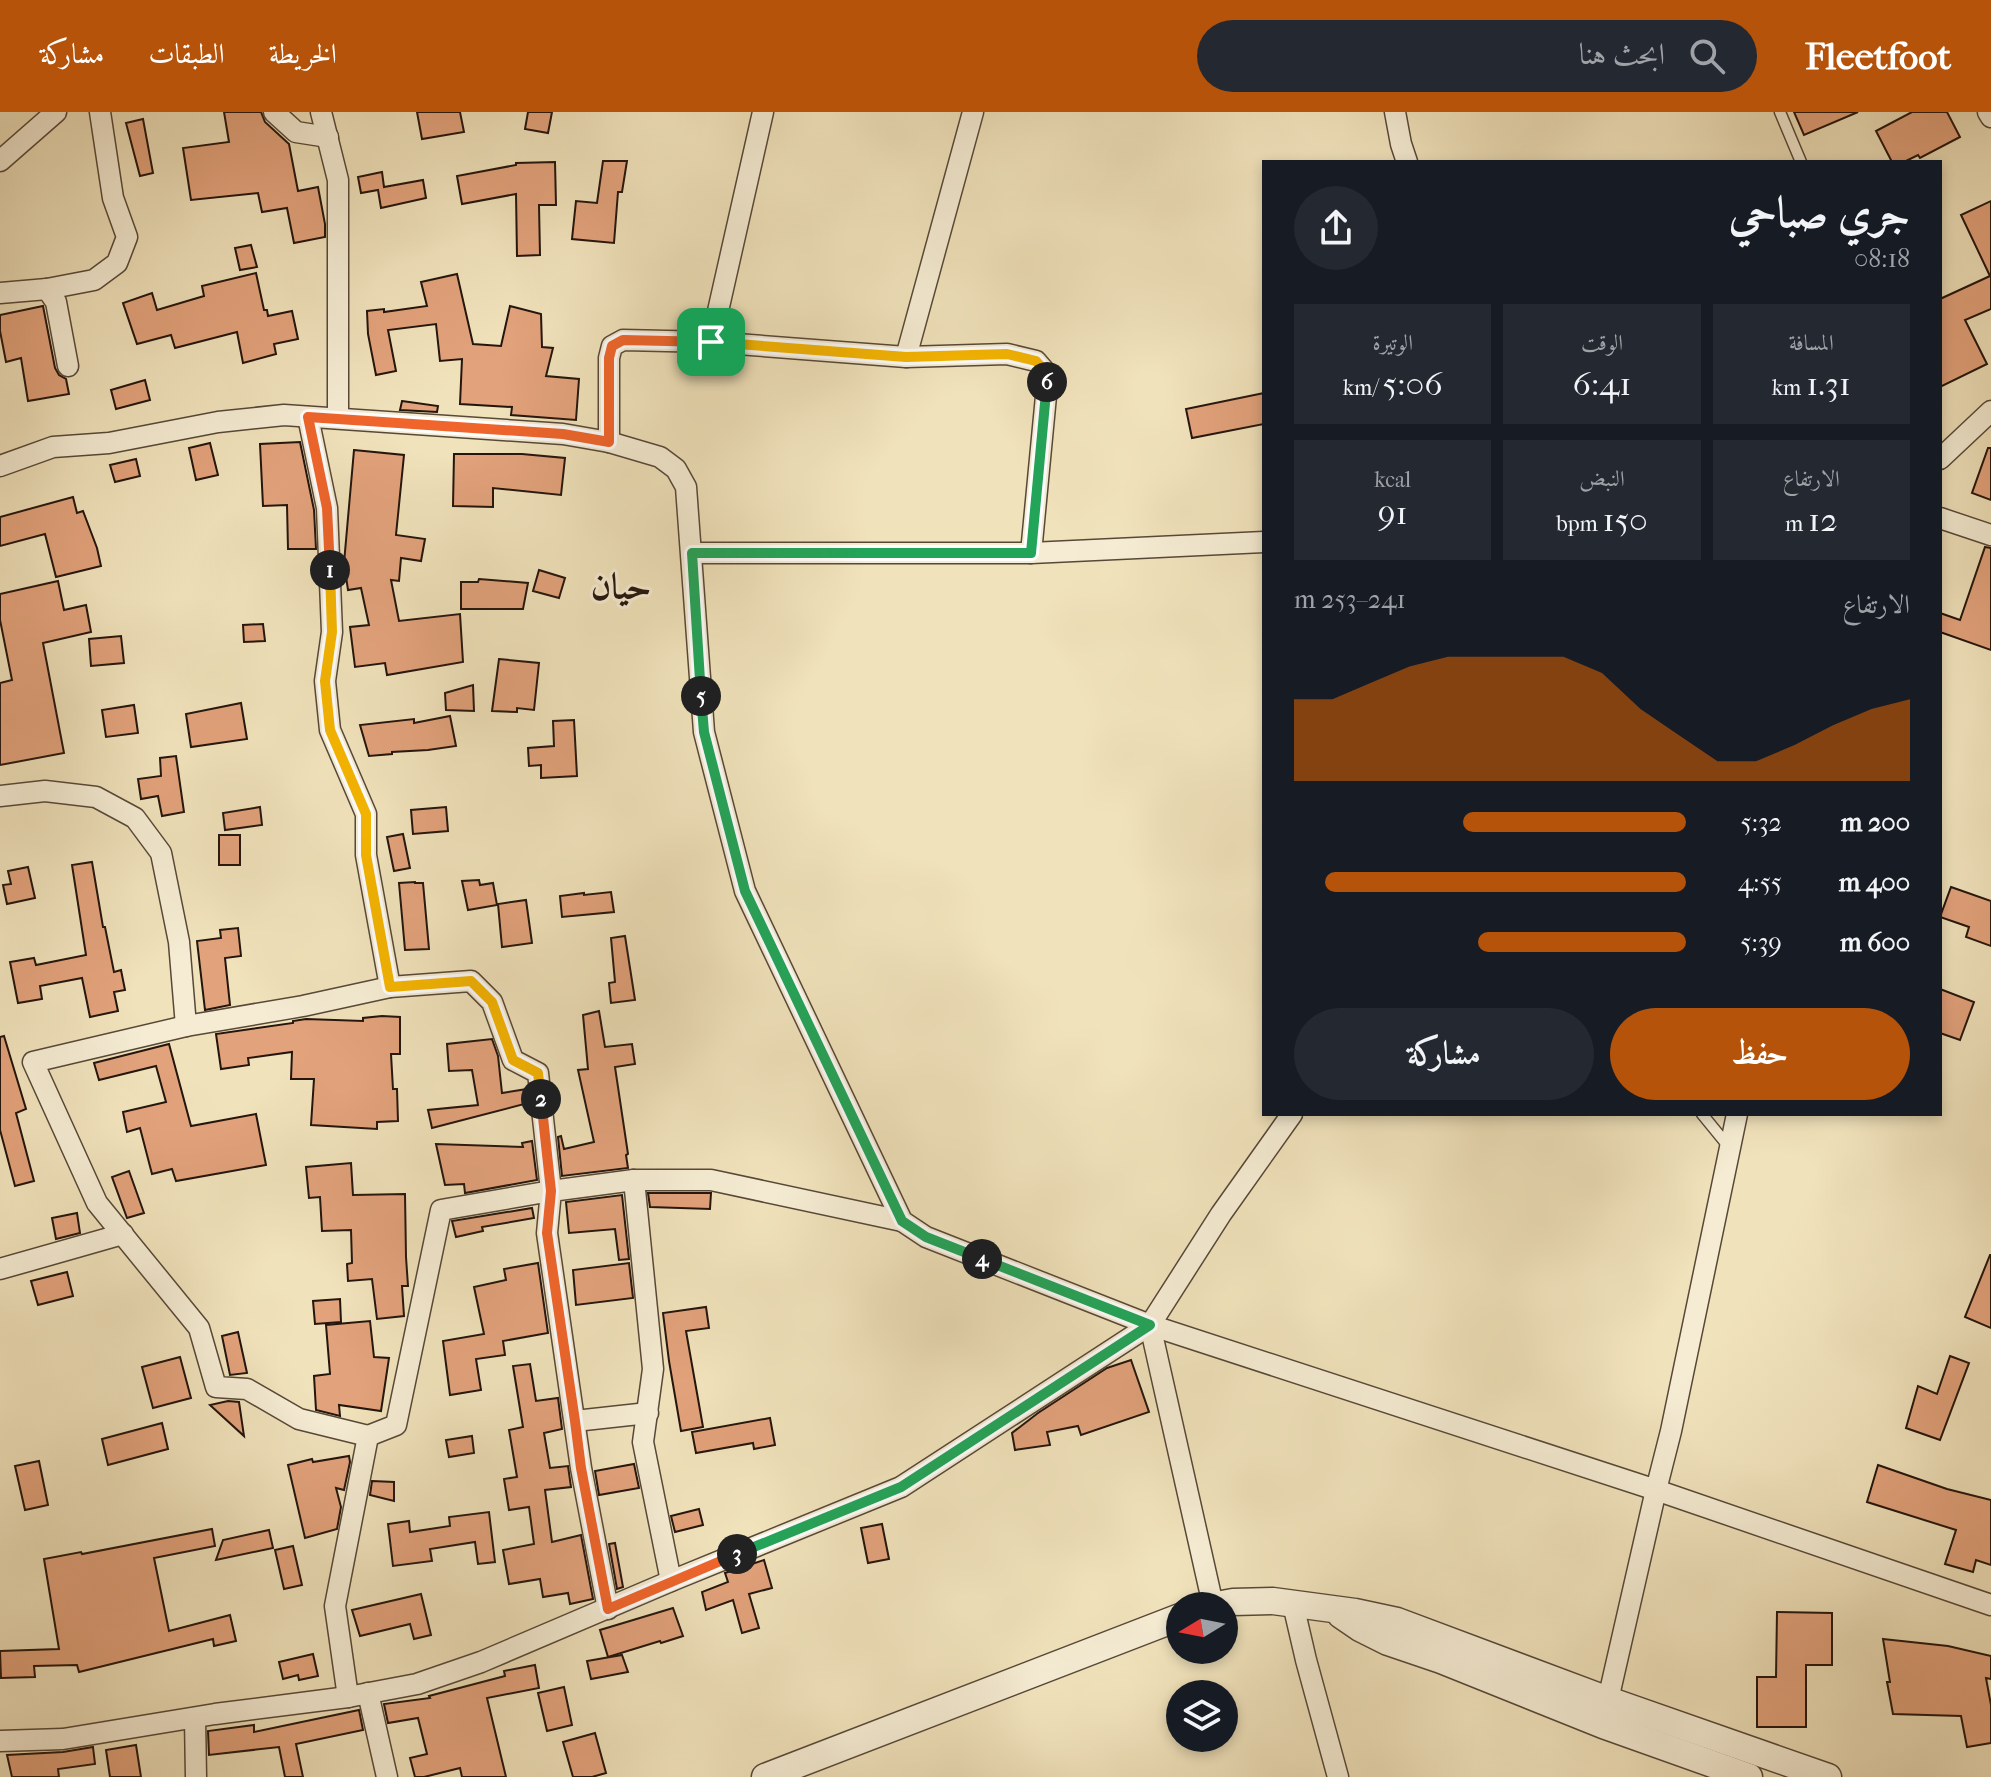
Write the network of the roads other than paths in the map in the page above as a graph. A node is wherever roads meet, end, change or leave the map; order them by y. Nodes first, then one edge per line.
1 (56, 112) edge
2 (100, 112) edge
3 (274, 112) edge
4 (321, 112) edge
5 (763, 112) edge
6 (973, 112) edge
7 (1395, 112) edge
8 (1780, 112) edge
9 (328, 137) junction
10 (1406, 160) edge
11 (1800, 160) edge
12 (0, 161) edge
13 (47, 289) junction
14 (0, 293) edge
15 (711, 342) junction
16 (906, 357) junction
17 (68, 366) dead end
18 (1991, 411) edge
19 (308, 417) junction
20 (338, 418) junction
21 (609, 442) junction
22 (1942, 457) edge
23 (0, 466) edge
24 (1942, 519) edge
25 (1991, 535) edge
26 (1262, 542) edge
27 (692, 553) junction
28 (1031, 553) junction
29 (0, 796) edge
30 (390, 987) junction
31 (186, 1026) junction
32 (1291, 1116) edge
33 (1704, 1116) edge
34 (1737, 1116) edge
35 (1730, 1149) junction
36 (634, 1180) junction
37 (551, 1191) junction
38 (902, 1221) junction
39 (123, 1234) junction
40 (0, 1269) edge
41 (1150, 1325) junction
42 (648, 1413) junction
43 (575, 1421) junction
44 (368, 1436) junction
45 (1656, 1490) junction
46 (671, 1581) junction
47 (1209, 1592) edge
48 (1238, 1602) edge
49 (1293, 1604) junction
50 (1991, 1605) edge
51 (608, 1609) junction
52 (1166, 1622) edge
53 (358, 1695) junction
54 (1606, 1712) junction
55 (195, 1718) junction
56 (0, 1741) edge
57 (196, 1777) edge
58 (387, 1777) edge
59 (765, 1777) edge
60 (1338, 1777) edge
61 (1749, 1777) edge
62 (1828, 1777) edge

1 - 12 street
2 - 13 street
3 - 9 street
4 - 9 street
5 - 15 street
6 - 16 street
7 - 10 street
8 - 11 lane
9 - 20 street
13 - 14 street
13 - 17 street
15 - 16 street
15 - 21 street
16 - 28 street
18 - 22 street
19 - 20 street
19 - 23 street
19 - 30 street
20 - 21 street
21 - 27 street
24 - 25 street
26 - 28 street
27 - 28 street
27 - 38 street
29 - 31 street
30 - 31 street
30 - 37 street
31 - 39 street
32 - 41 street
33 - 35 lane
34 - 35 street
35 - 45 street
36 - 37 street
36 - 38 street
36 - 42 street
37 - 43 street
37 - 44 street
38 - 41 street
39 - 40 street
39 - 44 street
41 - 45 street
41 - 46 street
41 - 47 street
42 - 43 street
42 - 46 street
43 - 51 street
44 - 53 street
45 - 50 street
45 - 54 street
46 - 51 street
48 - 49 street
49 - 54 street
49 - 60 street
51 - 53 street
52 - 59 street
53 - 55 street
53 - 58 street
54 - 61 street
54 - 62 street
55 - 56 street
55 - 57 street

